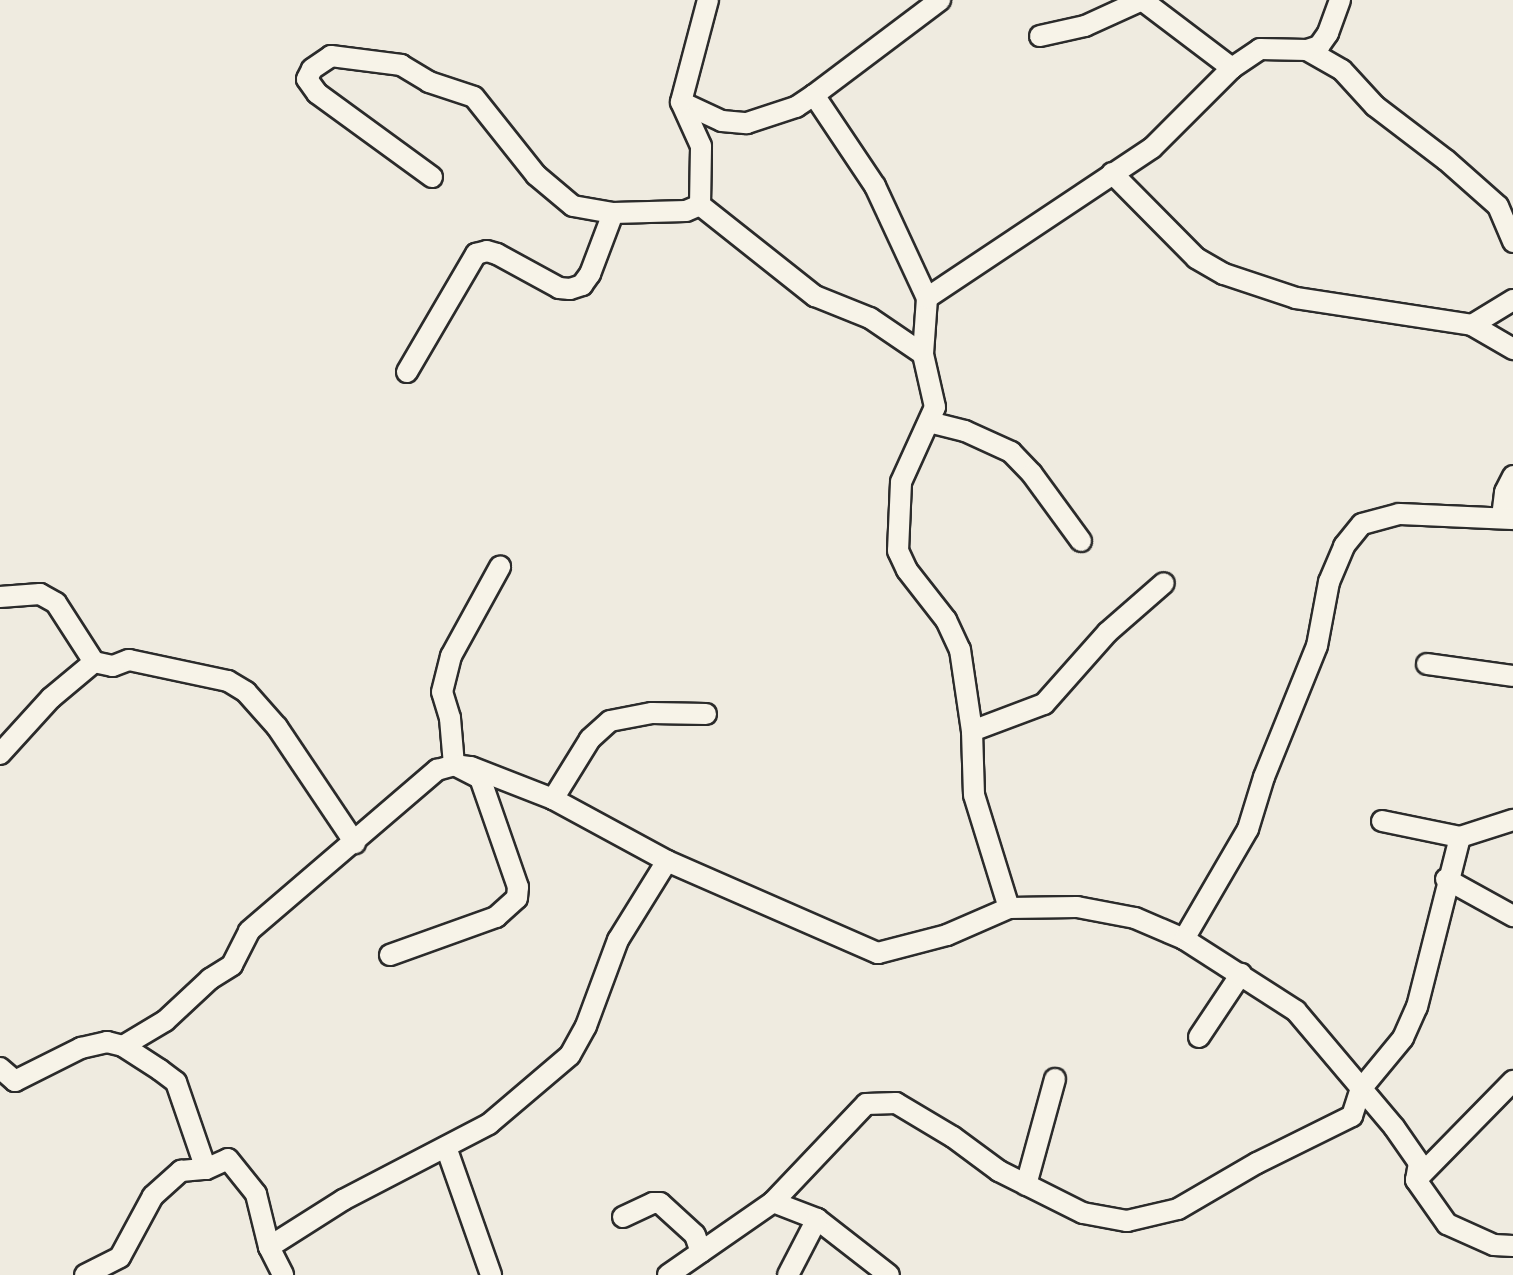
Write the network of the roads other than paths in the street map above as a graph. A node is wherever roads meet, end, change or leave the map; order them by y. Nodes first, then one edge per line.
1 (708, 0) edge
2 (940, 0) edge
3 (1142, 0) edge
4 (1340, 0) edge
5 (1040, 36) dead end
6 (1307, 50) junction
7 (1232, 68) junction
8 (814, 95) junction
9 (681, 102) junction
10 (1112, 173) junction
11 (432, 177) dead end
12 (700, 205) junction
13 (613, 213) junction
14 (1513, 242) edge
15 (927, 298) junction
16 (1513, 300) edge
17 (1472, 325) junction
18 (1513, 349) edge
19 (923, 354) junction
20 (407, 372) dead end
21 (929, 422) junction
22 (1513, 476) edge
23 (1508, 518) edge
24 (1081, 541) dead end
25 (500, 567) dead end
26 (1164, 583) dead end
27 (0, 597) edge
28 (94, 662) junction
29 (1427, 664) dead end
30 (1513, 676) edge
31 (706, 714) dead end
32 (972, 731) junction
33 (0, 754) edge
34 (454, 765) junction
35 (553, 799) junction
36 (1513, 820) edge
37 (1382, 821) dead end
38 (1460, 837) junction
39 (355, 843) junction
40 (667, 861) junction
41 (1446, 879) junction
42 (1009, 908) junction
43 (1513, 916) edge
44 (1184, 939) junction
45 (390, 955) dead end
46 (1241, 974) junction
47 (1199, 1037) dead end
48 (123, 1046) junction
49 (5, 1078) edge
50 (1055, 1079) dead end
51 (1513, 1081) edge
52 (1361, 1089) junction
53 (446, 1147) junction
54 (206, 1169) junction
55 (1416, 1180) junction
56 (1026, 1185) junction
57 (773, 1202) junction
58 (623, 1217) dead end
59 (817, 1219) junction
60 (1513, 1246) edge
61 (269, 1247) junction
62 (701, 1252) junction
63 (85, 1275) edge
64 (283, 1275) edge
65 (491, 1275) edge
66 (668, 1275) edge
67 (788, 1275) edge
68 (889, 1275) edge

1 - 9 street
2 - 8 street
3 - 5 street
3 - 7 street
4 - 6 street
6 - 7 street
6 - 14 street
7 - 10 street
8 - 9 street
8 - 15 street
9 - 12 street
10 - 15 street
10 - 17 street
11 - 13 street
12 - 13 street
12 - 19 street
13 - 20 street
15 - 19 street
16 - 17 street
17 - 18 street
19 - 21 street
21 - 24 street
21 - 32 street
22 - 23 street
23 - 44 street
25 - 34 street
26 - 32 street
27 - 28 street
28 - 33 street
28 - 39 street
29 - 30 street
31 - 35 street
32 - 42 street
34 - 35 street
34 - 39 street
34 - 45 street
35 - 40 street
36 - 38 street
37 - 38 street
38 - 41 street
39 - 48 street
40 - 42 street
40 - 53 street
41 - 43 street
41 - 52 street
42 - 44 street
44 - 46 street
46 - 47 street
46 - 52 street
48 - 49 street
48 - 54 street
50 - 56 street
51 - 55 street
52 - 55 street
52 - 56 street
53 - 61 street
53 - 65 street
54 - 61 street
54 - 63 street
55 - 60 street
56 - 57 street
57 - 59 street
57 - 62 street
58 - 62 street
59 - 67 street
59 - 68 street
61 - 64 street
62 - 66 street

